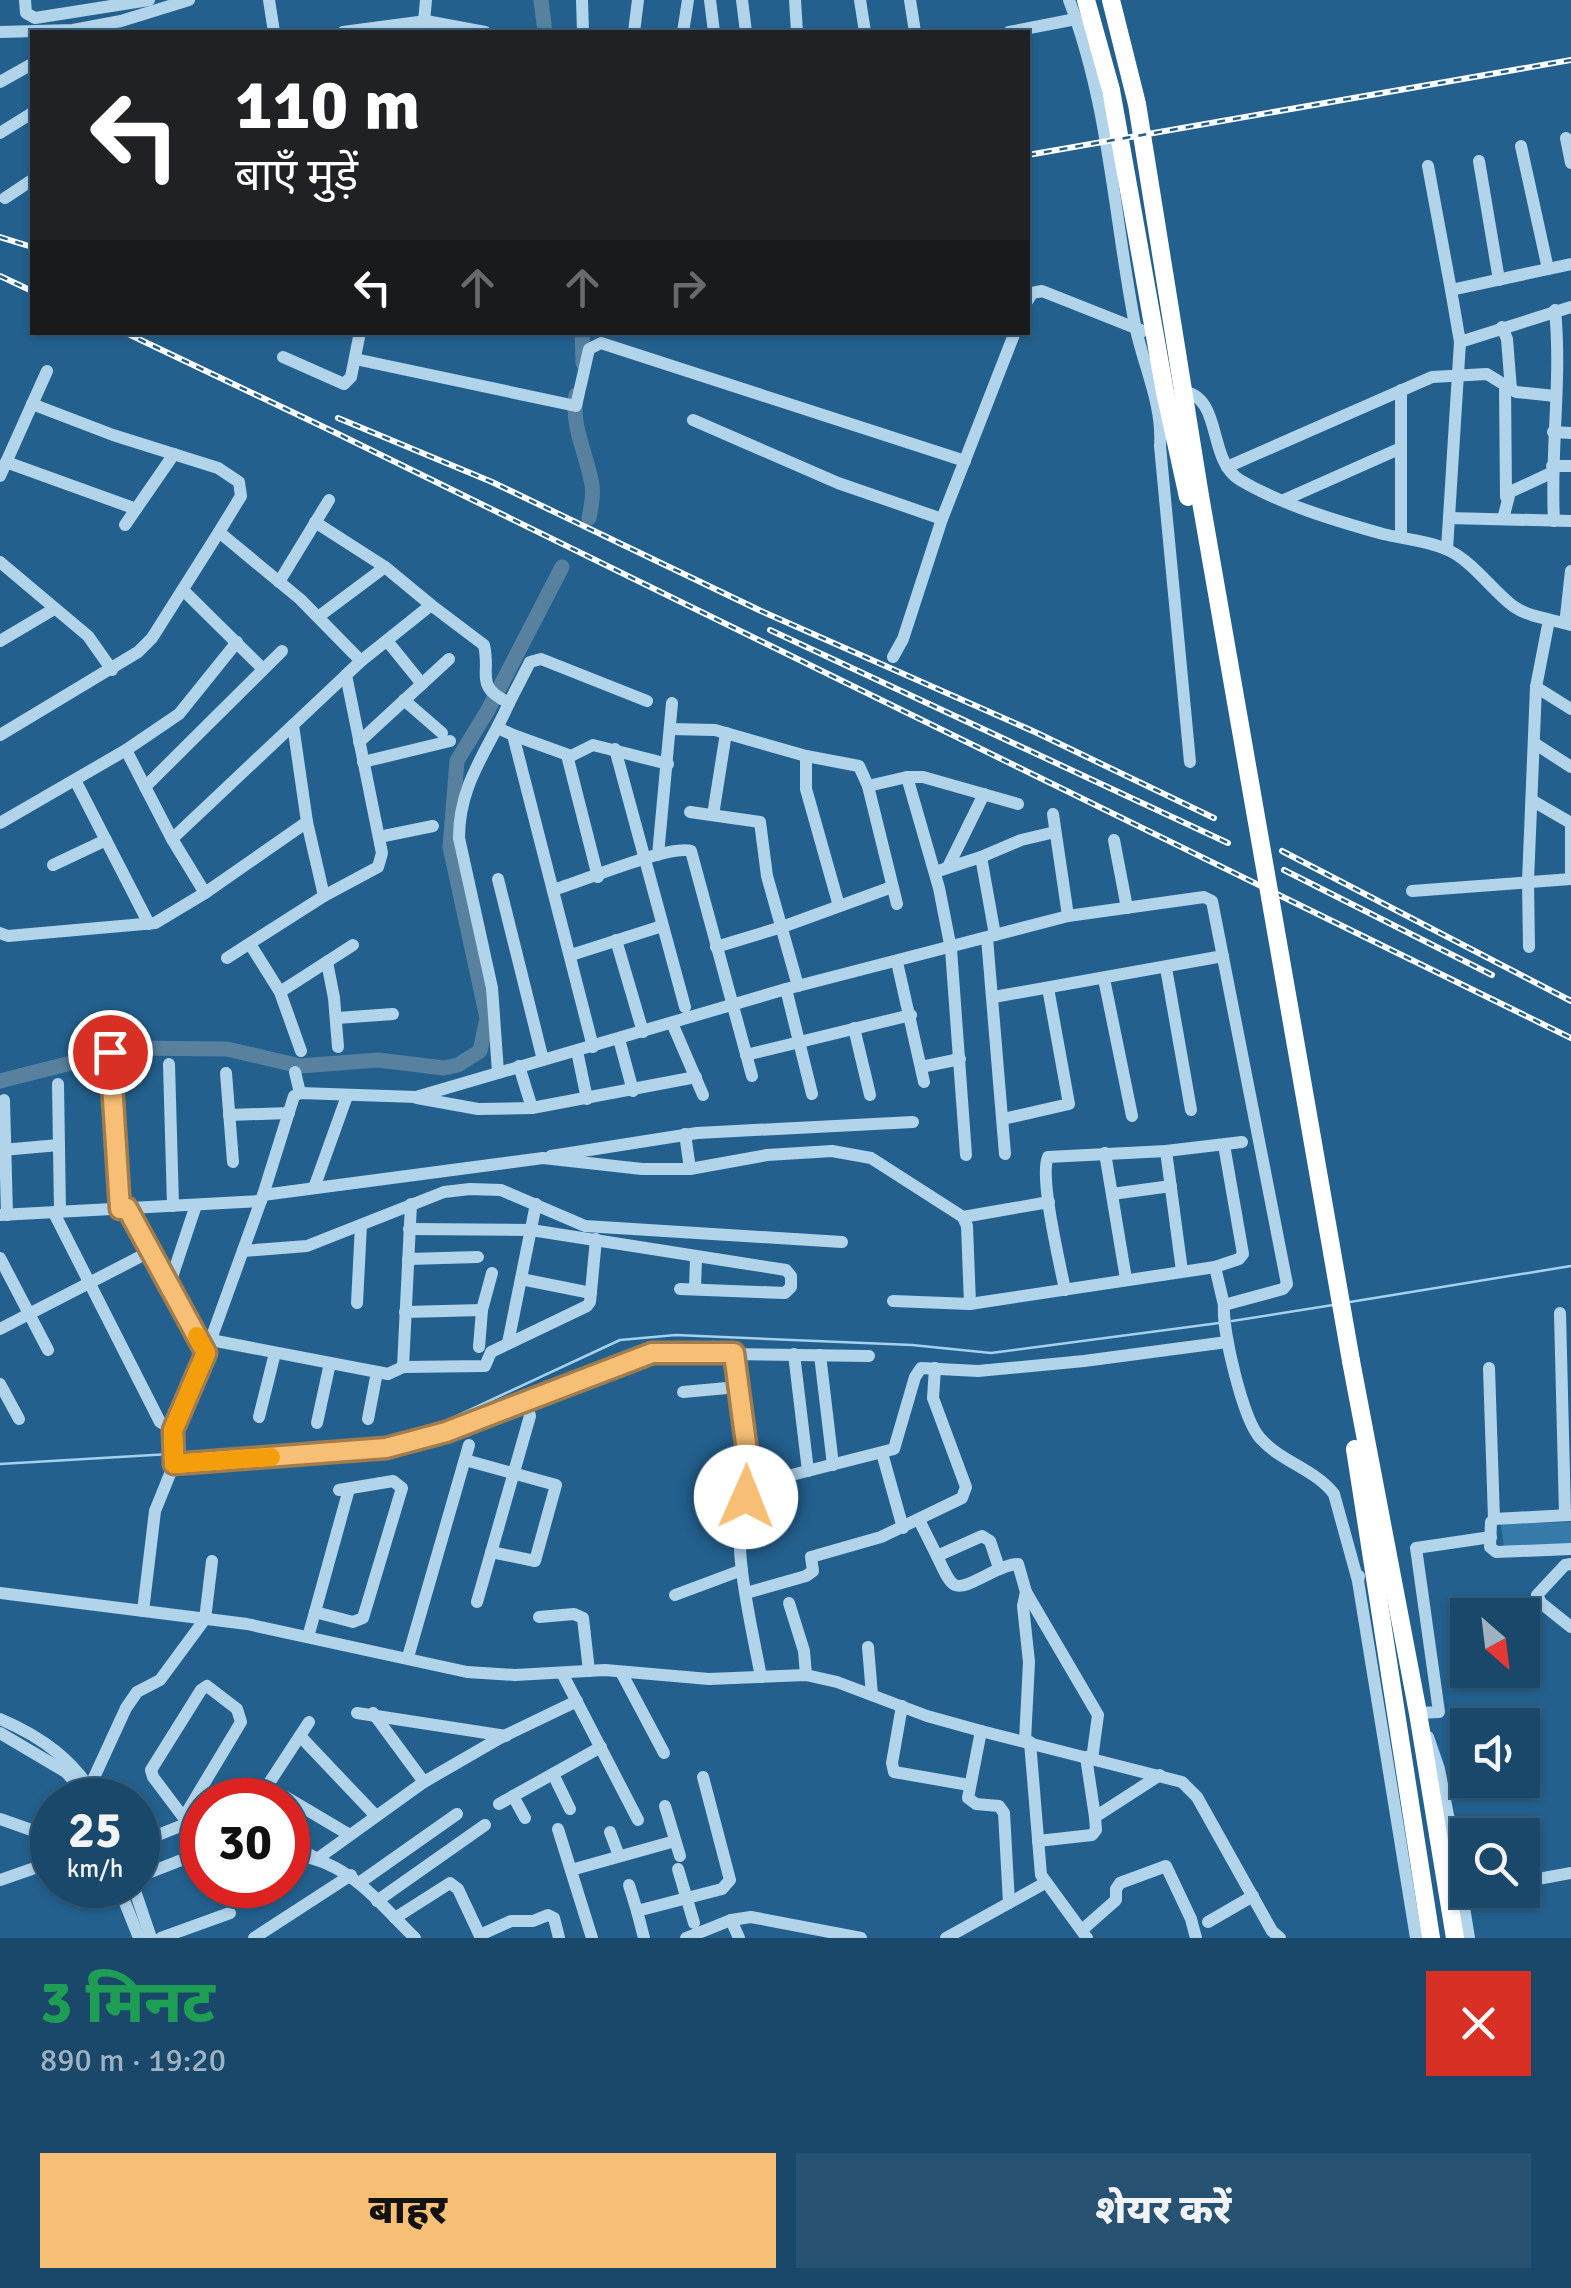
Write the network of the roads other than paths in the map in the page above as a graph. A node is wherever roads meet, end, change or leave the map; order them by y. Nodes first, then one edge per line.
1 (24, 0) edge
2 (149, 0) edge
3 (189, 0) edge
4 (270, 0) edge
5 (426, 0) edge
6 (582, 0) edge
7 (638, 0) edge
8 (688, 0) edge
9 (710, 0) edge
10 (742, 0) edge
11 (794, 0) edge
12 (860, 0) edge
13 (910, 0) edge
14 (1069, 0) edge
15 (1086, 0) edge
16 (1111, 0) edge
17 (103, 5) edge
18 (1076, 19) junction
19 (425, 26) edge
20 (390, 29) edge
21 (73, 30) edge
22 (274, 30) edge
23 (465, 30) edge
24 (582, 30) edge
25 (634, 30) edge
26 (682, 30) edge
27 (714, 30) edge
28 (746, 30) edge
29 (797, 30) edge
30 (865, 30) edge
31 (915, 30) edge
32 (1019, 30) edge
33 (30, 31) edge
34 (0, 32) edge
35 (30, 65) edge
36 (0, 82) edge
37 (30, 116) edge
38 (0, 133) edge
39 (1566, 138) dead end
40 (1521, 146) dead end
41 (1479, 162) dead end
42 (1571, 164) edge
43 (1428, 166) dead end
44 (30, 181) edge
45 (5, 198) dead end
46 (1571, 264) edge
47 (1548, 269) junction
48 (1499, 280) junction
49 (1451, 290) junction
50 (1030, 296) edge
51 (1571, 306) edge
52 (1554, 310) junction
53 (1502, 327) junction
54 (1145, 332) junction
55 (359, 335) edge
56 (1014, 335) edge
57 (1460, 342) junction
58 (284, 358) dead end
59 (355, 359) junction
60 (47, 371) dead end
61 (1458, 375) junction
62 (1508, 387) junction
63 (1400, 390) junction
64 (1181, 391) junction
65 (1555, 396) junction
66 (32, 404) junction
67 (692, 420) dead end
68 (1554, 432) junction
69 (1571, 434) edge
70 (1401, 448) junction
71 (174, 454) junction
72 (966, 461) junction
73 (6, 462) junction
74 (1571, 466) edge
75 (1226, 467) junction
76 (1552, 470) junction
77 (0, 476) edge
78 (1194, 497) junction
79 (1506, 497) junction
80 (329, 500) dead end
81 (1284, 500) junction
82 (136, 509) junction
83 (1449, 518) junction
84 (942, 519) junction
85 (1503, 519) junction
86 (1554, 520) junction
87 (1571, 521) edge
88 (316, 522) junction
89 (125, 525) dead end
90 (219, 532) junction
91 (1401, 537) junction
92 (1447, 549) junction
93 (0, 562) edge
94 (385, 567) junction
95 (1571, 571) edge
96 (279, 582) junction
97 (183, 590) junction
98 (431, 605) junction
99 (54, 609) junction
100 (318, 617) junction
101 (1563, 619) edge
102 (0, 641) edge
103 (237, 642) junction
104 (388, 642) junction
105 (282, 651) dead end
106 (893, 657) dead end
107 (448, 659) dead end
108 (362, 661) junction
109 (263, 669) junction
110 (112, 670) junction
111 (346, 675) junction
112 (422, 684) junction
113 (1536, 687) junction
114 (501, 699) junction
115 (404, 700) junction
116 (647, 701) dead end
117 (672, 703) dead end
118 (1571, 709) edge
119 (293, 725) junction
120 (498, 728) junction
121 (670, 728) junction
122 (726, 733) junction
123 (513, 734) junction
124 (0, 735) edge
125 (359, 742) junction
126 (1534, 742) junction
127 (615, 749) junction
128 (126, 750) junction
129 (566, 755) junction
130 (806, 756) junction
131 (363, 762) junction
132 (1190, 762) dead end
133 (668, 764) junction
134 (1571, 766) edge
135 (908, 777) junction
136 (75, 780) junction
137 (868, 786) junction
138 (145, 788) junction
139 (984, 794) junction
140 (1532, 801) junction
141 (1018, 804) dead end
142 (690, 812) dead end
143 (713, 814) junction
144 (1053, 814) dead end
145 (307, 822) junction
146 (0, 824) edge
147 (433, 826) dead end
148 (1055, 832) junction
149 (379, 837) junction
150 (106, 840) junction
151 (172, 840) junction
152 (1114, 840) dead end
153 (982, 856) junction
154 (651, 857) junction
155 (52, 866) dead end
156 (941, 870) junction
157 (598, 877) junction
158 (498, 879) dead end
159 (1571, 879) edge
160 (1528, 881) junction
161 (892, 886) junction
162 (554, 890) junction
163 (1412, 891) dead end
164 (205, 893) junction
165 (324, 896) junction
166 (897, 904) dead end
167 (839, 906) junction
168 (1127, 908) junction
169 (1068, 916) junction
170 (150, 924) junction
171 (662, 926) junction
172 (782, 928) junction
173 (0, 934) edge
174 (991, 937) junction
175 (616, 940) junction
176 (250, 944) junction
177 (353, 945) dead end
178 (716, 947) junction
179 (1529, 947) dead end
180 (951, 949) junction
181 (570, 955) junction
182 (1222, 956) junction
183 (226, 958) dead end
184 (326, 962) junction
185 (897, 962) junction
186 (1166, 968) junction
187 (1104, 978) junction
188 (792, 987) junction
189 (1048, 988) junction
190 (280, 992) junction
191 (994, 996) junction
192 (684, 1006) dead end
193 (732, 1006) junction
194 (393, 1014) dead end
195 (911, 1015) junction
196 (337, 1018) junction
197 (672, 1023) junction
198 (854, 1028) junction
199 (643, 1032) junction
200 (619, 1039) junction
201 (800, 1042) junction
202 (338, 1047) dead end
203 (593, 1047) junction
204 (301, 1051) dead end
205 (577, 1051) junction
206 (110, 1052) dead end
207 (746, 1055) junction
208 (543, 1060) junction
209 (960, 1060) junction
210 (169, 1064) dead end
211 (520, 1066) junction
212 (920, 1066) junction
213 (226, 1072) dead end
214 (295, 1072) dead end
215 (498, 1072) junction
216 (752, 1076) dead end
217 (696, 1077) junction
218 (924, 1082) dead end
219 (58, 1084) dead end
220 (633, 1091) junction
221 (300, 1093) junction
222 (704, 1094) dead end
223 (812, 1094) dead end
224 (870, 1094) dead end
225 (347, 1096) junction
226 (416, 1097) junction
227 (587, 1099) junction
228 (4, 1100) dead end
229 (532, 1108) junction
230 (1191, 1110) dead end
231 (289, 1112) junction
232 (229, 1115) junction
233 (1132, 1116) dead end
234 (1003, 1118) junction
235 (913, 1122) dead end
236 (685, 1134) junction
237 (1242, 1142) dead end
238 (59, 1145) junction
239 (1224, 1145) junction
240 (3, 1150) edge
241 (1166, 1151) junction
242 (1005, 1154) dead end
243 (1105, 1154) junction
244 (966, 1155) dead end
245 (544, 1158) junction
246 (233, 1162) dead end
247 (690, 1168) junction
248 (1171, 1186) junction
249 (314, 1188) junction
250 (1112, 1194) junction
251 (262, 1198) junction
252 (1049, 1202) junction
253 (411, 1204) junction
254 (536, 1204) junction
255 (196, 1205) junction
256 (173, 1206) junction
257 (124, 1209) junction
258 (57, 1212) junction
259 (4, 1215) edge
260 (963, 1217) junction
261 (361, 1225) junction
262 (410, 1229) junction
263 (531, 1230) junction
264 (596, 1239) junction
265 (842, 1242) dead end
266 (243, 1250) junction
267 (150, 1251) junction
268 (696, 1256) junction
269 (478, 1257) dead end
270 (0, 1258) edge
271 (408, 1259) junction
272 (1215, 1267) junction
273 (1182, 1271) junction
274 (492, 1273) dead end
275 (166, 1279) junction
276 (521, 1279) junction
277 (1126, 1280) junction
278 (88, 1283) junction
279 (1065, 1290) junction
280 (591, 1294) junction
281 (892, 1300) dead end
282 (357, 1304) dead end
283 (970, 1304) junction
284 (482, 1310) junction
285 (405, 1312) junction
286 (1560, 1313) dead end
287 (28, 1314) junction
288 (1224, 1315) junction
289 (0, 1329) edge
290 (1227, 1342) junction
291 (508, 1343) junction
292 (208, 1347) junction
293 (479, 1347) dead end
294 (48, 1350) dead end
295 (274, 1353) junction
296 (734, 1353) junction
297 (794, 1354) junction
298 (820, 1355) junction
299 (869, 1356) dead end
300 (1345, 1361) junction
301 (330, 1364) junction
302 (403, 1367) junction
303 (935, 1368) junction
304 (1489, 1368) dead end
305 (377, 1372) junction
306 (0, 1384) edge
307 (738, 1387) junction
308 (683, 1392) dead end
309 (525, 1401) junction
310 (259, 1417) dead end
311 (19, 1419) dead end
312 (368, 1420) dead end
313 (317, 1423) dead end
314 (173, 1434) junction
315 (469, 1446) dead end
316 (882, 1453) junction
317 (465, 1460) junction
318 (174, 1461) junction
319 (833, 1465) junction
320 (808, 1471) junction
321 (514, 1474) junction
322 (752, 1489) junction
323 (1568, 1515) edge
324 (1494, 1519) junction
325 (919, 1520) junction
326 (903, 1528) junction
327 (1491, 1537) junction
328 (1370, 1548) junction
329 (1565, 1550) edge
330 (492, 1552) junction
331 (937, 1556) junction
332 (212, 1561) dead end
333 (1569, 1566) edge
334 (999, 1568) junction
335 (742, 1570) junction
336 (1358, 1580) junction
337 (1026, 1592) junction
338 (0, 1593) edge
339 (746, 1593) junction
340 (675, 1595) dead end
341 (476, 1602) dead end
342 (789, 1604) dead end
343 (143, 1611) junction
344 (315, 1612) junction
345 (540, 1618) dead end
346 (205, 1619) junction
347 (1571, 1627) edge
348 (308, 1637) junction
349 (868, 1647) dead end
350 (408, 1658) junction
351 (590, 1671) junction
352 (621, 1672) junction
353 (562, 1673) junction
354 (806, 1675) junction
355 (761, 1676) junction
356 (872, 1695) junction
357 (576, 1701) junction
358 (902, 1706) junction
359 (358, 1712) dead end
360 (1418, 1713) junction
361 (373, 1714) junction
362 (0, 1720) edge
363 (309, 1722) dead end
364 (8, 1732) edge
365 (981, 1732) junction
366 (300, 1736) junction
367 (506, 1736) junction
368 (1028, 1741) junction
369 (601, 1747) junction
370 (664, 1752) dead end
371 (1089, 1758) junction
372 (553, 1774) junction
373 (1160, 1775) junction
374 (703, 1777) dead end
375 (72, 1778) edge
376 (97, 1778) edge
377 (272, 1778) edge
378 (424, 1782) junction
379 (970, 1785) junction
380 (514, 1796) junction
381 (498, 1804) dead end
382 (665, 1806) dead end
383 (570, 1809) dead end
384 (310, 1811) edge
385 (457, 1814) dead end
386 (375, 1815) junction
387 (1094, 1817) junction
388 (525, 1818) dead end
389 (0, 1819) edge
390 (186, 1820) joint
391 (638, 1820) dead end
392 (485, 1826) dead end
393 (1450, 1826) edge
394 (30, 1830) edge
395 (558, 1830) dead end
396 (610, 1832) dead end
397 (348, 1834) junction
398 (675, 1841) junction
399 (1038, 1841) junction
400 (310, 1855) edge
401 (624, 1855) junction
402 (310, 1858) edge
403 (317, 1859) junction
404 (632, 1869) dead end
405 (30, 1870) edge
406 (571, 1870) junction
407 (1571, 1873) edge
408 (355, 1879) junction
409 (1540, 1879) edge
410 (0, 1880) edge
411 (629, 1884) dead end
412 (1045, 1884) junction
413 (1253, 1896) junction
414 (687, 1898) junction
415 (377, 1901) junction
416 (1009, 1903) junction
417 (127, 1908) edge
418 (141, 1908) edge
419 (1464, 1908) edge
420 (637, 1911) junction
421 (230, 1913) dead end
422 (395, 1918) junction
423 (732, 1920) junction
424 (1208, 1922) dead end
425 (694, 1923) dead end
426 (1085, 1934) edge
427 (407, 1936) edge
428 (481, 1936) edge
429 (839, 1936) edge
430 (1271, 1936) edge
431 (139, 1938) edge
432 (151, 1938) edge
433 (161, 1938) edge
434 (254, 1938) edge
435 (560, 1938) edge
436 (592, 1938) edge
437 (644, 1938) edge
438 (686, 1938) edge
439 (740, 1938) edge
440 (861, 1938) edge
441 (946, 1938) edge
442 (1196, 1938) edge
443 (1416, 1938) edge
444 (1431, 1938) edge
445 (1455, 1938) edge
446 (1468, 1938) edge

1 - 17 street
2 - 17 street
3 - 21 street
4 - 22 street
5 - 19 street
6 - 24 street
7 - 25 street
8 - 26 street
9 - 27 street
10 - 28 street
11 - 29 street
12 - 30 street
13 - 31 street
14 - 18 street
15 - 54 highway
16 - 64 highway
18 - 32 street
18 - 54 street
19 - 20 street
19 - 23 street
33 - 34 street
35 - 36 street
37 - 38 street
39 - 42 street
40 - 47 street
41 - 48 street
43 - 49 street
44 - 45 street
46 - 47 street
47 - 48 street
48 - 49 street
49 - 57 street
50 - 54 street
51 - 52 street
52 - 53 street
52 - 65 street
53 - 57 street
53 - 62 street
54 - 78 highway
54 - 132 street
55 - 59 street
56 - 72 street
57 - 61 street
58 - 59 street
59 - 72 street
60 - 66 street
61 - 62 street
61 - 63 street
61 - 83 street
62 - 65 street
62 - 79 street
63 - 70 street
63 - 75 street
64 - 75 street
64 - 78 highway
65 - 68 street
66 - 71 street
66 - 73 street
67 - 84 street
68 - 69 street
68 - 76 street
70 - 81 street
70 - 91 street
71 - 82 street
71 - 90 street
72 - 84 street
73 - 77 street
73 - 82 street
74 - 76 street
75 - 81 street
76 - 79 street
76 - 86 street
78 - 300 highway, bridge
79 - 85 street
80 - 88 street
81 - 91 street
82 - 89 street
83 - 85 street
83 - 92 street
84 - 106 street
85 - 86 street
86 - 87 street
88 - 94 street
88 - 96 street
90 - 96 street
90 - 97 street
91 - 92 street
92 - 101 street
93 - 99 street
94 - 98 street
94 - 100 street
95 - 101 street
96 - 100 street
97 - 103 street
97 - 110 street
98 - 104 street
98 - 114 street
99 - 102 street
99 - 110 street
100 - 108 street
101 - 113 street
103 - 109 street
103 - 128 street
104 - 108 street
104 - 112 street
105 - 109 street
107 - 112 street
108 - 111 street
109 - 138 street
110 - 124 street
111 - 119 street
111 - 125 street
112 - 115 street
113 - 118 street
113 - 126 street
114 - 116 street
114 - 120 street
115 - 125 street
115 - 131 street
117 - 121 street
119 - 145 street
119 - 151 street
120 - 123 street
120 - 215 street
121 - 122 street
121 - 133 street
122 - 130 street
122 - 143 street
123 - 129 street
123 - 162 street
125 - 131 street
126 - 134 street
126 - 140 street
127 - 129 street
127 - 133 street
127 - 154 street
128 - 136 street
128 - 138 street
129 - 157 street
130 - 137 street
130 - 167 street
131 - 149 street
133 - 154 street
135 - 137 street
135 - 139 street
135 - 156 street
136 - 146 street
136 - 150 street
137 - 161 street
138 - 151 street
139 - 141 street
139 - 156 street
140 - 159 street
140 - 160 street
142 - 143 street
143 - 172 street
144 - 148 street
145 - 164 street
145 - 165 street
147 - 149 street
148 - 153 street
148 - 169 street
149 - 165 street
150 - 155 street
150 - 170 street
151 - 164 street
152 - 168 street
153 - 156 street
153 - 174 street
154 - 157 street
154 - 171 street
154 - 178 street
156 - 180 street
157 - 162 street
158 - 208 street
159 - 160 street
160 - 163 street
160 - 179 street
161 - 166 street
161 - 167 street
162 - 181 street
164 - 170 street
165 - 176 street
167 - 172 street
168 - 169 street
168 - 182 street
169 - 174 street
170 - 173 street
171 - 175 street
171 - 192 street
172 - 178 street
172 - 188 street
174 - 180 street
174 - 191 street
175 - 181 street
175 - 199 street
176 - 183 street
176 - 190 street
177 - 184 street
178 - 193 street
180 - 185 street
180 - 209 street
181 - 203 street
182 - 186 street
182 - 288 street
184 - 190 street
184 - 196 street
185 - 188 street
185 - 195 street
186 - 187 street
186 - 230 street
187 - 189 street
187 - 233 street
188 - 193 street
188 - 201 street
189 - 191 street
189 - 234 street
190 - 204 street
191 - 234 street
193 - 197 street
193 - 207 street
194 - 196 street
195 - 198 street
195 - 212 street
196 - 202 street
197 - 199 street
197 - 217 street
198 - 201 street
198 - 224 street
199 - 200 street
200 - 203 street
200 - 220 street
201 - 207 street
201 - 223 street
203 - 205 street
205 - 208 street
205 - 227 street
206 - 257 street
207 - 216 street
208 - 211 street
209 - 212 street
209 - 244 street
210 - 256 street
211 - 215 street
211 - 229 street
212 - 218 street
213 - 232 street
214 - 221 street
215 - 226 street
217 - 220 street
217 - 222 street
219 - 238 street
220 - 227 street
221 - 225 street
221 - 231 street
225 - 226 street
225 - 249 street
226 - 229 street
227 - 229 street
228 - 240 street
231 - 232 street
231 - 251 street
232 - 246 street
234 - 242 street
235 - 236 street
236 - 245 street
236 - 247 street
237 - 239 street
238 - 240 street
238 - 258 street
239 - 241 street
239 - 272 street
240 - 259 street
241 - 243 street
241 - 248 street
243 - 250 street
243 - 252 street
245 - 247 street
245 - 249 street
247 - 260 street
248 - 250 street
248 - 273 street
249 - 251 street
250 - 277 street
251 - 255 street
251 - 266 street
252 - 260 street
252 - 279 street
253 - 254 street
253 - 261 street
253 - 262 street
254 - 263 street
254 - 265 street
255 - 256 street
255 - 275 street
256 - 257 street
257 - 258 street
257 - 267 street
258 - 259 street
258 - 278 street
260 - 283 street
261 - 266 street
261 - 282 street
262 - 263 street
262 - 271 street
263 - 264 street
263 - 276 street
264 - 268 street
264 - 280 street
266 - 292 street
267 - 275 street
267 - 278 street
268 - 268 street
269 - 271 street
270 - 287 street
271 - 285 street
272 - 273 street
272 - 288 street
273 - 277 street
274 - 284 street
275 - 292 street
276 - 280 street
276 - 291 street
277 - 279 street
278 - 287 street
278 - 314 street
279 - 283 street
280 - 291 street
281 - 283 street
284 - 285 street
284 - 293 street
285 - 302 street
286 - 323 street
287 - 289 street
287 - 294 street
288 - 290 street
290 - 303 street
290 - 336 street
291 - 302 street
292 - 295 street
292 - 314 street
295 - 301 street
295 - 310 street
296 - 297 street
296 - 307 street
296 - 309 street
297 - 298 street
297 - 320 street
298 - 299 street
298 - 319 street
300 - 328 highway
300 - 360 highway
301 - 305 street
301 - 313 street
302 - 305 street
303 - 316 street
303 - 325 street
304 - 324 street
305 - 312 street
306 - 311 street
307 - 308 street
307 - 322 street
309 - 318 street
309 - 321 street
314 - 318 street
315 - 317 street
316 - 319 street
316 - 326 street
317 - 321 street
317 - 350 street
318 - 343 street
319 - 320 street
320 - 322 street
321 - 330 street
321 - 330 street
322 - 335 street
323 - 324 street
324 - 327 street
325 - 326 street
325 - 331 street
326 - 339 street
327 - 329 street
327 - 360 street
328 - 336 street
328 - 444 highway
329 - 333 street
330 - 341 street
331 - 334 street
331 - 334 street
332 - 346 street
333 - 347 street
334 - 337 street
335 - 339 street
335 - 340 street
336 - 443 street
337 - 368 street
337 - 371 street
338 - 343 street
339 - 355 street
342 - 354 street
343 - 346 street
344 - 344 street
344 - 348 street
345 - 351 street
346 - 348 street
346 - 376 street
348 - 350 street
349 - 356 street
350 - 353 street
351 - 352 street
351 - 353 street
352 - 355 street
352 - 370 street
353 - 357 street
354 - 355 street
354 - 356 street
356 - 358 street
357 - 367 street
357 - 369 street
358 - 365 street
358 - 379 street
359 - 361 street
360 - 393 street
360 - 445 highway
361 - 367 street
361 - 378 street
362 - 364 street
363 - 366 street
364 - 375 street
365 - 368 street
365 - 379 street
366 - 377 street
366 - 386 street
367 - 378 street
368 - 371 street
368 - 399 street
369 - 372 street
369 - 391 street
371 - 373 street
371 - 387 street
372 - 380 street
372 - 383 street
373 - 387 street
373 - 413 street
374 - 414 street
378 - 386 street
379 - 416 street
380 - 381 street
380 - 388 street
382 - 398 street
384 - 397 street
385 - 408 street
386 - 397 street
387 - 399 street
389 - 394 street
390 - 390 street
392 - 415 street
395 - 406 street
396 - 401 street
397 - 403 street
398 - 401 street
398 - 414 street
399 - 412 street
400 - 403 street
401 - 404 street
401 - 406 street
402 - 403 street
403 - 408 street
405 - 410 street
406 - 436 street
407 - 409 street
408 - 415 street
408 - 434 street
411 - 420 street
412 - 416 street
412 - 426 street
413 - 424 street
413 - 430 street
414 - 420 street
414 - 425 street
415 - 422 street
416 - 441 street
417 - 431 street
418 - 432 street
419 - 446 street
420 - 437 street
421 - 433 street
422 - 427 street
422 - 428 street
423 - 429 street
423 - 438 street
423 - 439 street
426 - 442 street
428 - 435 street
429 - 440 street

